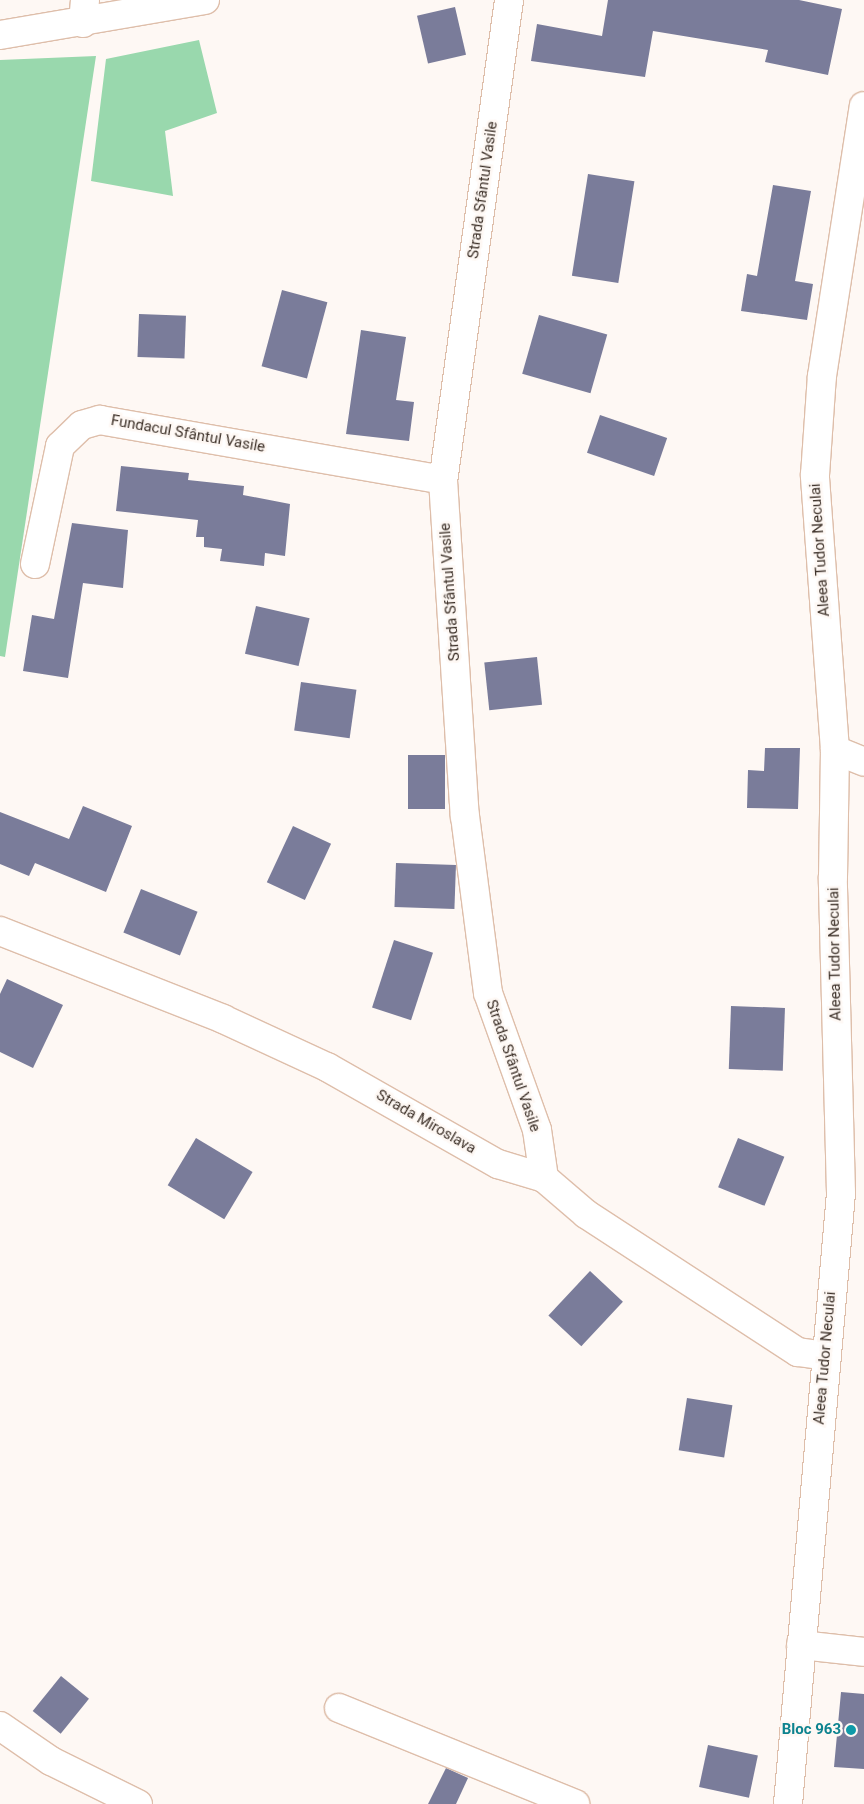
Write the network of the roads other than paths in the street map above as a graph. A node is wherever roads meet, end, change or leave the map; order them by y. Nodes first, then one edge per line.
1 (205, 0) edge
2 (509, 0) edge
3 (84, 11) edge
4 (0, 35) edge
5 (864, 106) edge
6 (443, 480) junction
7 (35, 564) dead end
8 (835, 750) junction
9 (864, 762) edge
10 (2, 935) edge
11 (544, 1178) junction
12 (852, 1194) edge
13 (825, 1356) junction
14 (801, 1646) junction
15 (864, 1652) edge
16 (339, 1708) dead end
17 (0, 1726) edge
18 (138, 1804) edge
19 (575, 1804) edge
20 (788, 1804) edge

1 - 3 street
2 - 6 street, Strada Sfântul Vasile
3 - 4 street
5 - 8 street, Aleea Tudor Neculai
6 - 7 street, Fundacul Sfântul Vasile
6 - 11 street, Strada Sfântul Vasile
8 - 9 street
8 - 12 street, Aleea Tudor Neculai
10 - 11 street, Strada Miroslava
11 - 13 street, Strada Miroslava
12 - 13 street, Aleea Tudor Neculai
13 - 14 street, Aleea Tudor Neculai
14 - 15 street
14 - 20 street, Aleea Tudor Neculai
16 - 19 street
17 - 18 street

